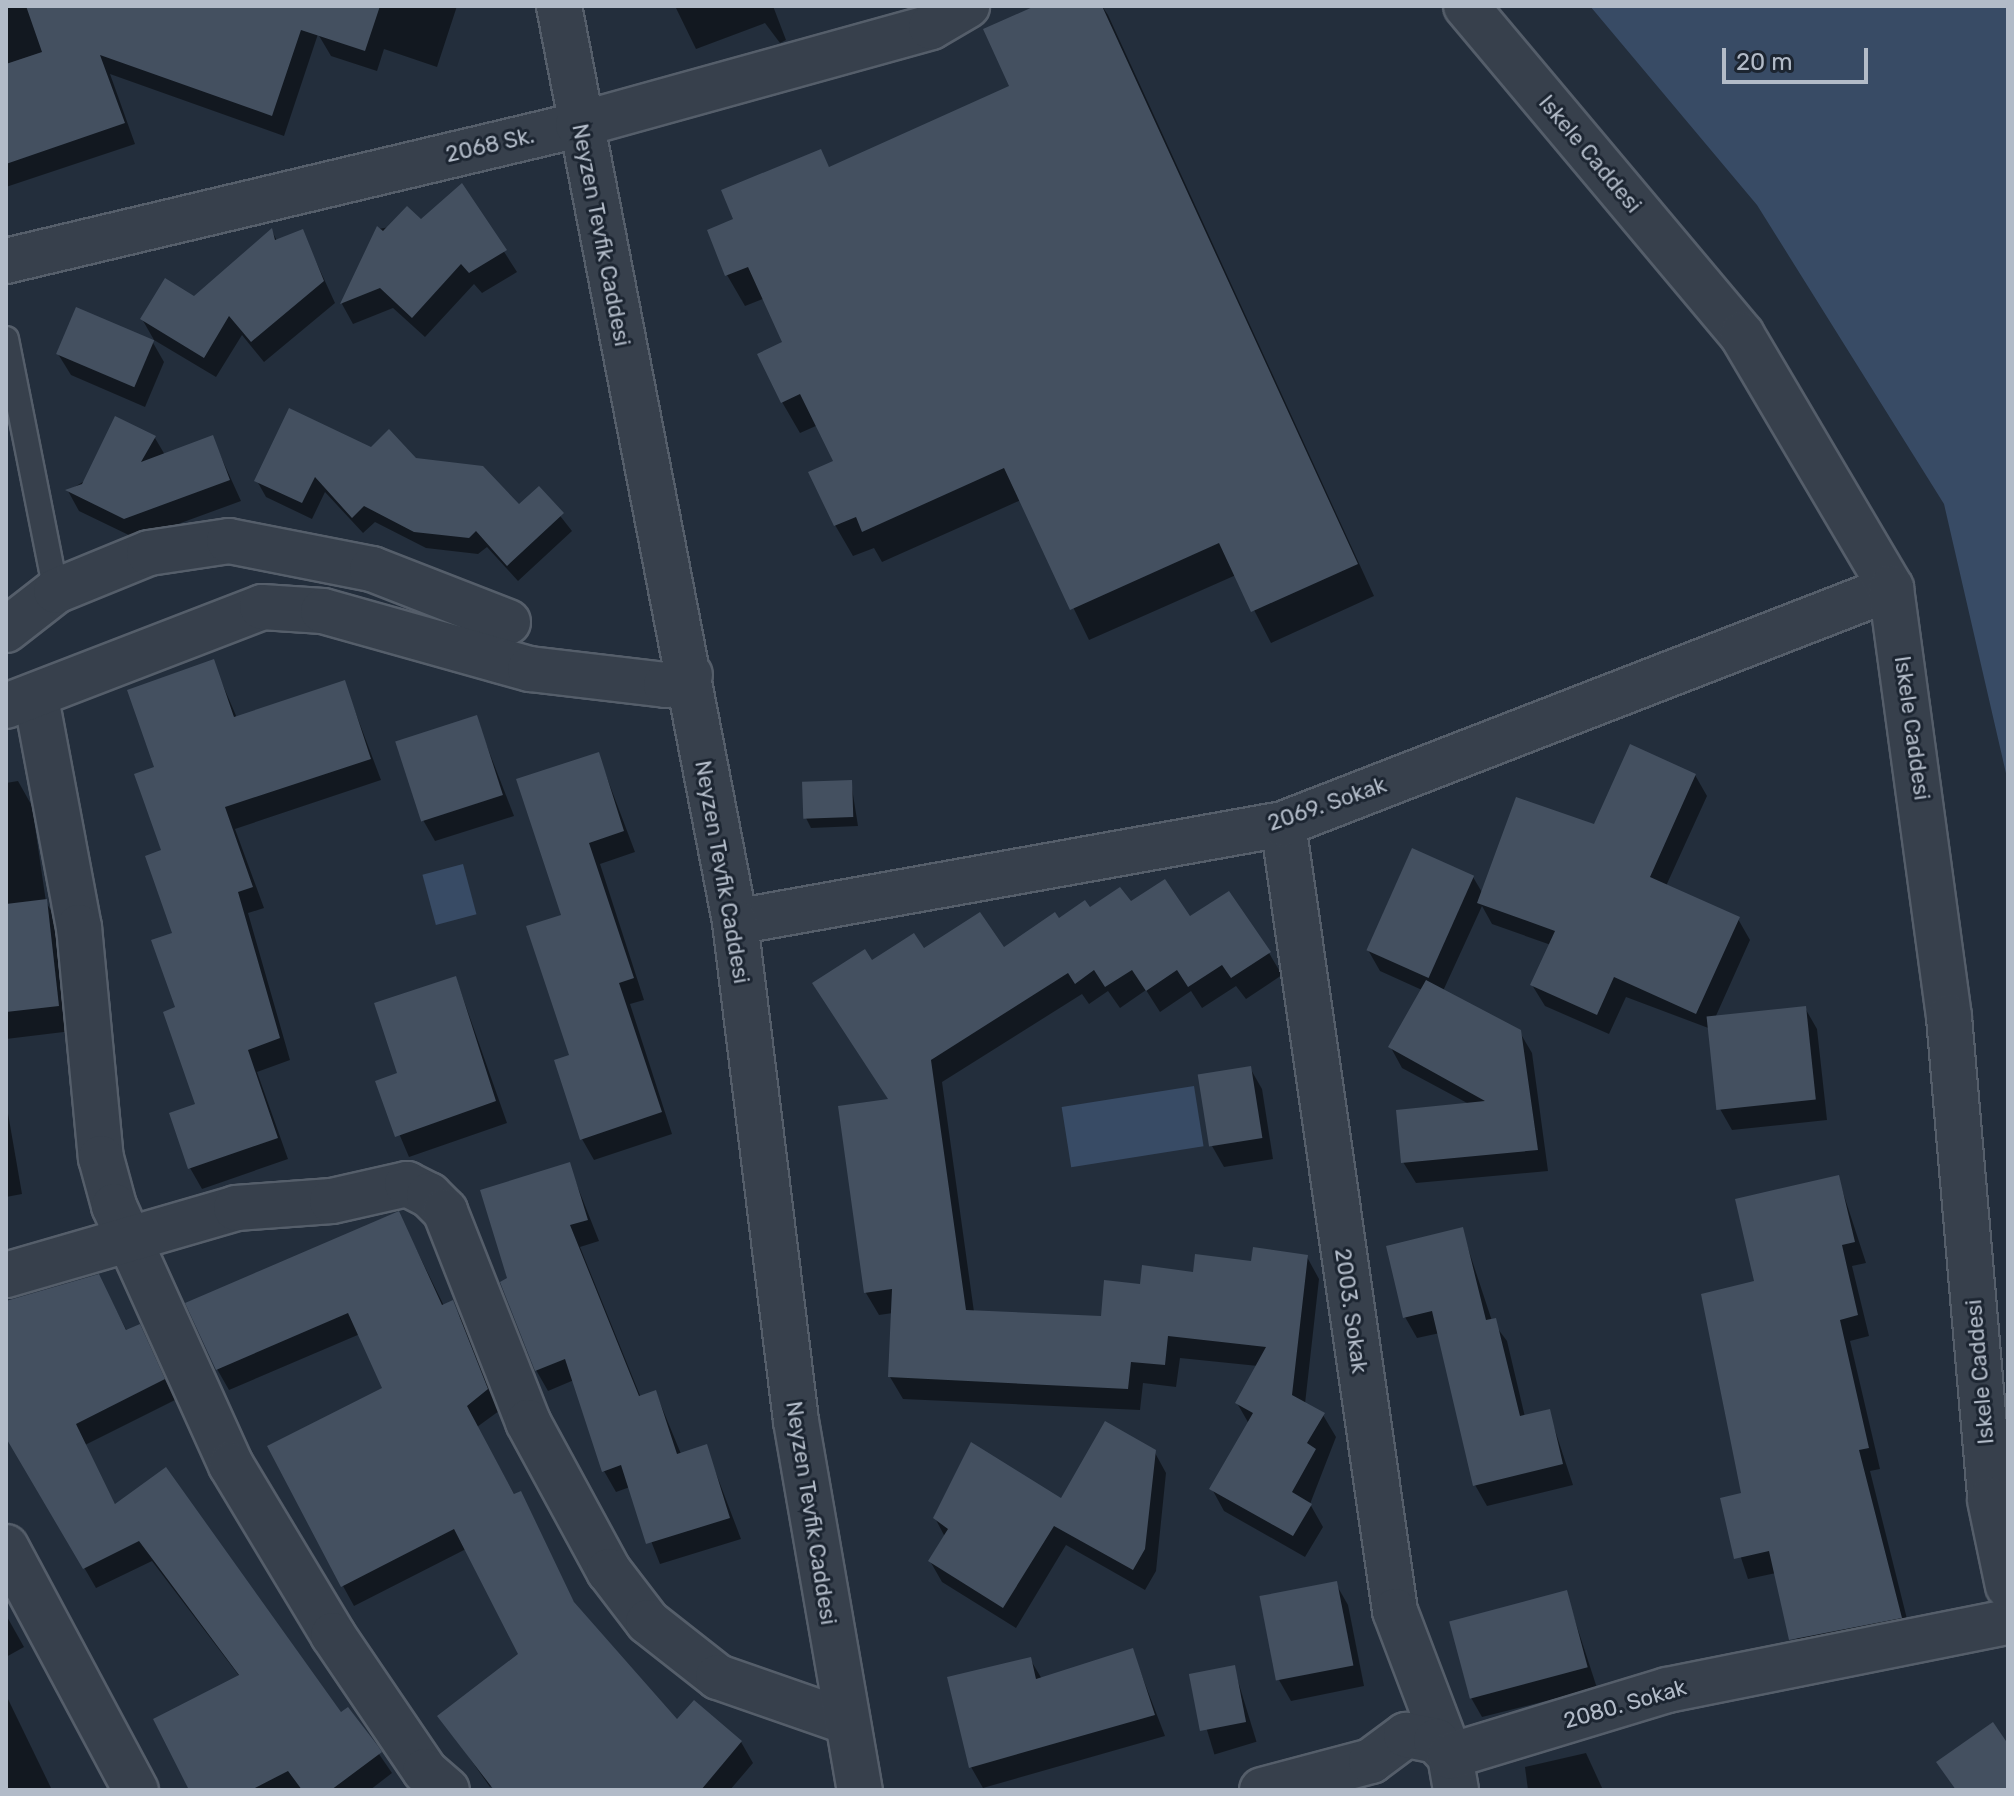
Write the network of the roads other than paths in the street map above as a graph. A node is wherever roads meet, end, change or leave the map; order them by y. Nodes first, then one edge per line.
1 (559, 6) edge
2 (967, 6) edge
3 (1466, 6) edge
4 (578, 125) junction
5 (6, 261) edge
6 (6, 339) edge
7 (1891, 588) junction
8 (56, 591) junction
9 (508, 622) dead end
10 (6, 630) edge
11 (690, 675) junction
12 (21, 702) edge
13 (1283, 824) junction
14 (735, 922) junction
15 (129, 1236) junction
16 (6, 1275) edge
17 (6, 1547) edge
18 (2008, 1586) edge
19 (2008, 1622) edge
20 (844, 1721) junction
21 (1453, 1773) edge
22 (1370, 1775) edge
23 (136, 1790) edge
24 (447, 1790) edge
25 (860, 1790) edge
26 (1262, 1790) edge

1 - 4 street, Neyzen Tevfik Caddesi
2 - 4 street, 2068 Sk.
3 - 7 street, Iskele Caddesi
4 - 5 street, 2068 Sk.
4 - 11 street, Neyzen Tevfik Caddesi
6 - 8 lane
7 - 13 street, 2069. Sokak
7 - 18 street, Iskele Caddesi
8 - 9 street
8 - 10 street
11 - 12 street
11 - 14 street, Neyzen Tevfik Caddesi
12 - 15 street
13 - 14 street, 2069. Sokak
13 - 21 street, 2003. Sokak
14 - 20 street, Neyzen Tevfik Caddesi
15 - 16 street
15 - 20 street
15 - 24 street
17 - 23 street
19 - 21 street, 2080. Sokak
20 - 25 street, Neyzen Tevfik Caddesi
21 - 22 street
22 - 26 street

